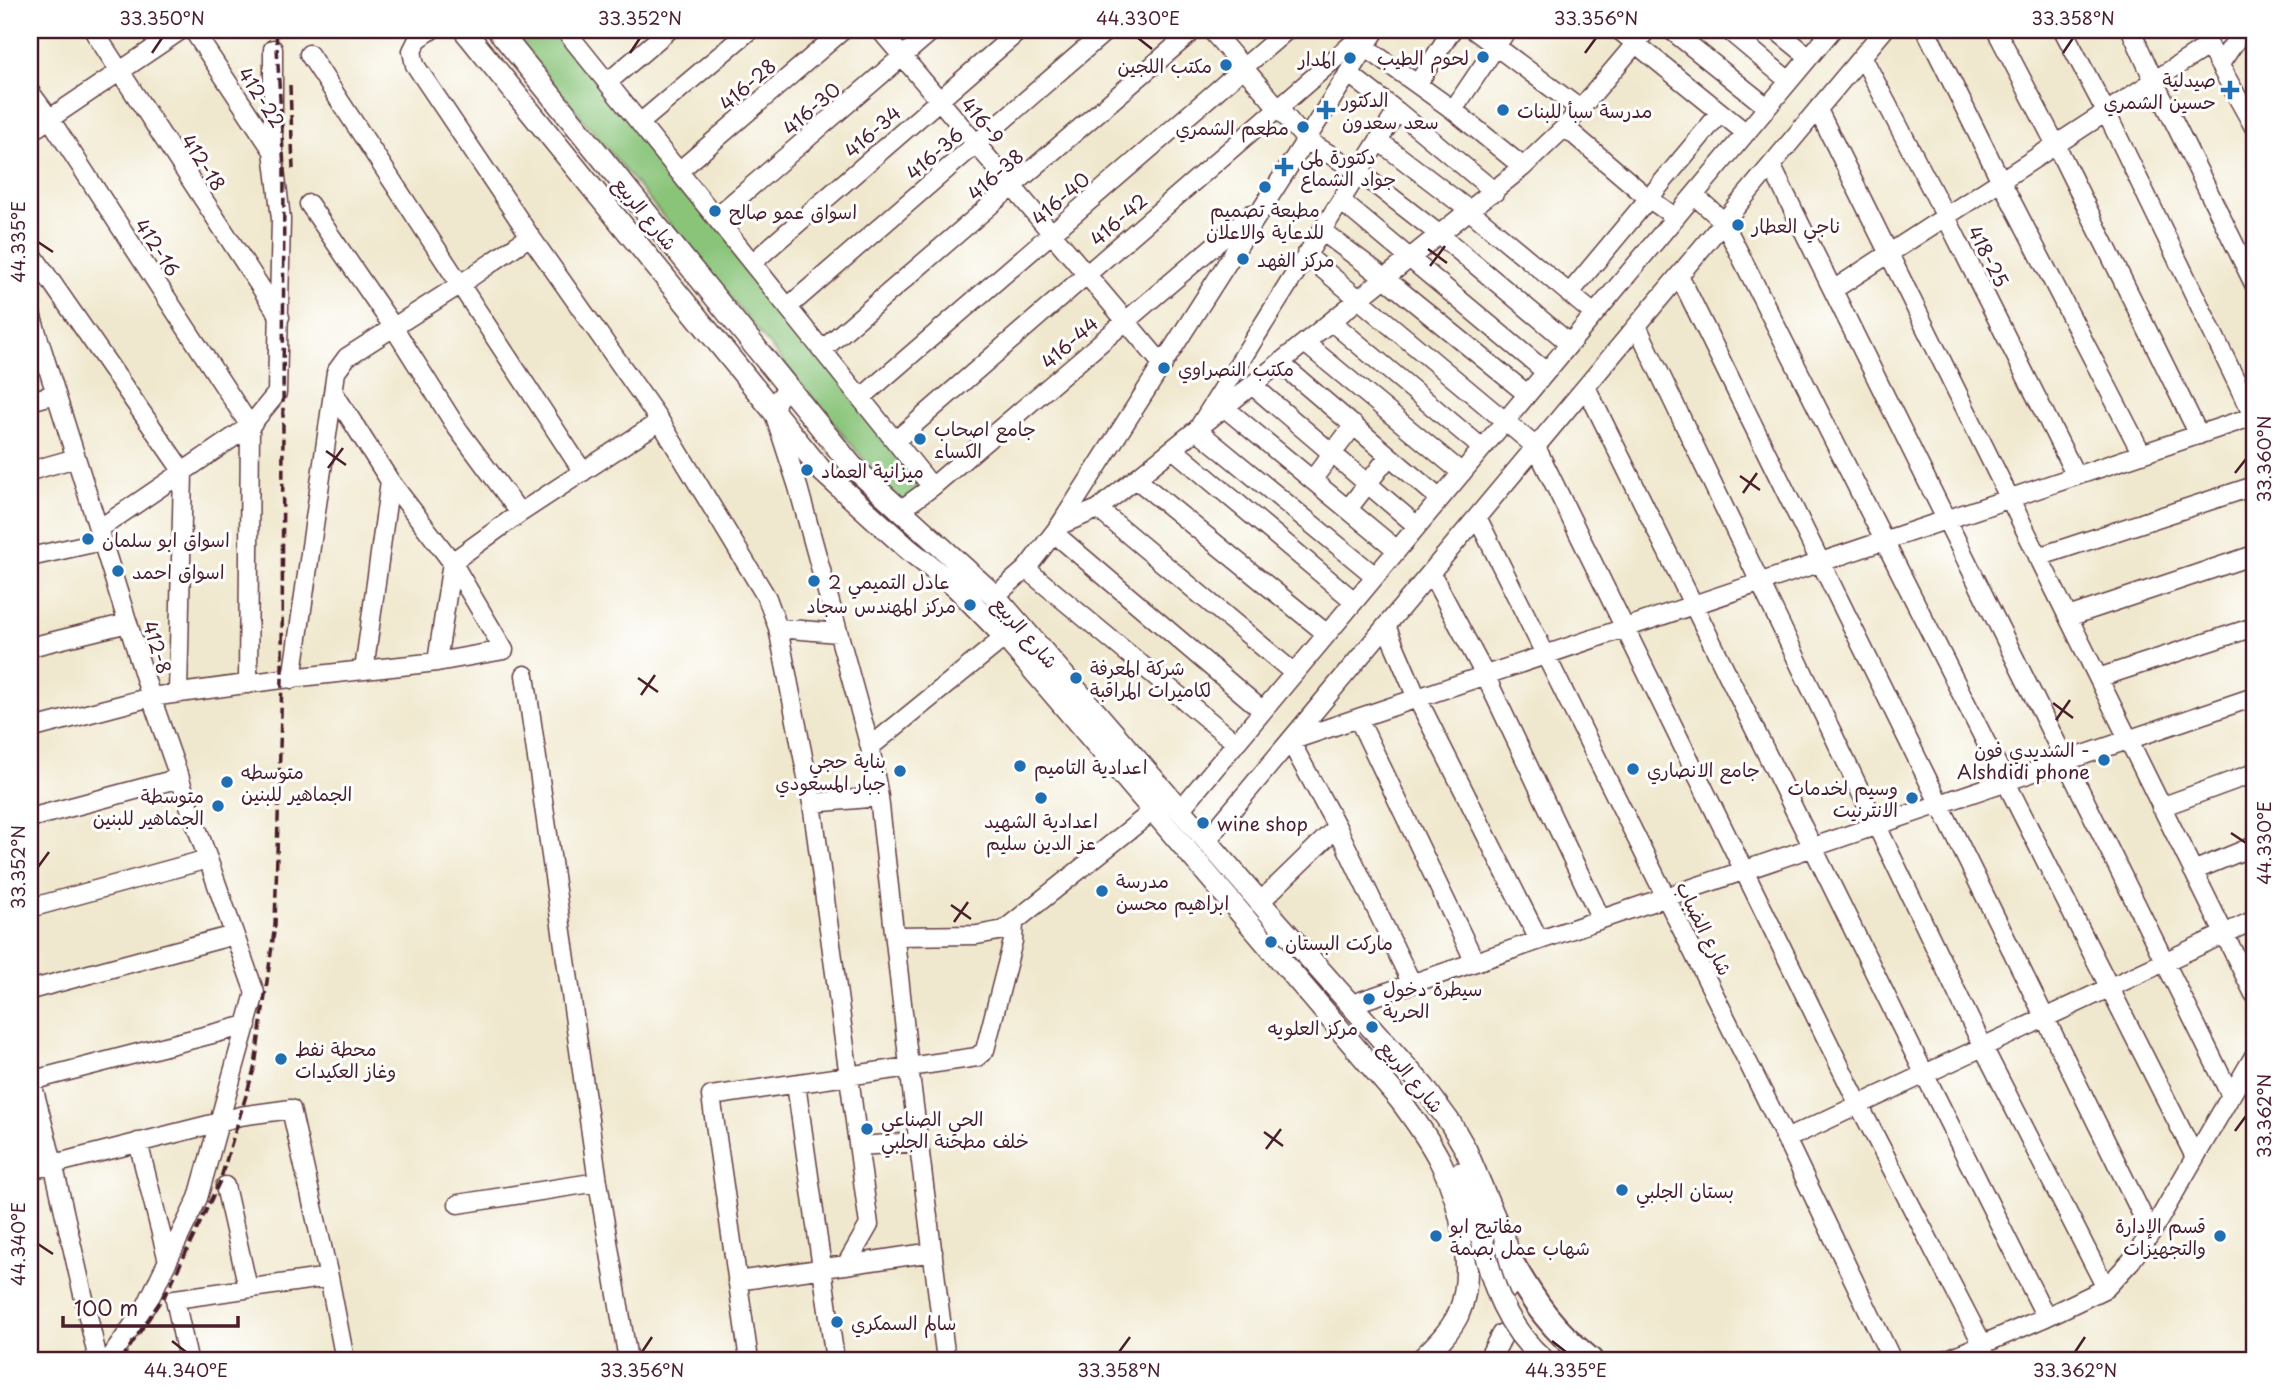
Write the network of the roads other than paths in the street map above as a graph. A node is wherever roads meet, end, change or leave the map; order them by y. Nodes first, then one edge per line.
1 (93, 30) edge
2 (181, 30) edge
3 (193, 30) edge
4 (431, 30) edge
5 (464, 30) edge
6 (498, 30) edge
7 (669, 30) edge
8 (750, 30) edge
9 (843, 30) edge
10 (880, 30) edge
11 (933, 30) edge
12 (1020, 30) edge
13 (1107, 30) edge
14 (1194, 30) edge
15 (1211, 30) edge
16 (1287, 30) edge
17 (1376, 30) edge
18 (1452, 30) edge
19 (1474, 30) edge
20 (1507, 30) edge
21 (1619, 30) edge
22 (1671, 30) edge
23 (1728, 30) edge
24 (1776, 30) edge
25 (1832, 30) edge
26 (1884, 30) edge
27 (1926, 30) edge
28 (1996, 30) edge
29 (2063, 30) edge
30 (2131, 30) edge
31 (2243, 30) edge
32 (573, 32) edge
33 (1641, 37) edge
34 (2205, 37) edge
35 (1366, 38) edge
36 (1497, 46) junction
37 (273, 49) dead end
38 (309, 54) dead end
39 (902, 56) junction
40 (1862, 56) junction
41 (1809, 57) junction
42 (2220, 64) junction
43 (1244, 67) junction
44 (120, 71) junction
45 (1348, 73) junction
46 (1789, 80) junction
47 (2154, 81) junction
48 (608, 82) junction
49 (1418, 83) junction
50 (30, 92) edge
51 (939, 100) junction
52 (1767, 107) junction
53 (1278, 108) junction
54 (1580, 109) junction
55 (1453, 110) junction
56 (1818, 110) junction
57 (1397, 111) junction
58 (2106, 112) junction
59 (1720, 113) junction
60 (50, 119) junction
61 (640, 123) junction
62 (1565, 127) junction
63 (2254, 127) edge
64 (30, 132) edge
65 (1746, 133) junction
66 (1306, 140) junction
67 (1379, 141) junction
68 (976, 144) junction
69 (2056, 145) junction
70 (273, 151) junction
71 (1771, 165) junction
72 (1523, 167) junction
73 (679, 171) junction
74 (1359, 172) junction
75 (2001, 181) junction
76 (1012, 187) junction
77 (1495, 192) junction
78 (1694, 195) junction
79 (1648, 198) junction
80 (1341, 201) junction
81 (1264, 202) junction
82 (309, 204) dead end
83 (1470, 211) junction
84 (716, 217) junction
85 (1675, 217) junction
86 (1946, 217) junction
87 (1723, 221) junction
88 (1322, 230) junction
89 (1051, 233) junction
90 (1440, 235) junction
91 (530, 236) junction
92 (30, 251) edge
93 (1889, 254) junction
94 (1306, 256) junction
95 (1411, 258) junction
96 (752, 263) junction
97 (1086, 275) junction
98 (1679, 275) junction
99 (1385, 279) junction
100 (461, 284) junction
101 (2254, 284) edge
102 (1833, 290) junction
103 (1569, 294) junction
104 (1360, 299) junction
105 (788, 307) junction
106 (30, 311) edge
107 (1594, 314) junction
108 (280, 317) junction
109 (1125, 321) junction
110 (1332, 322) junction
111 (1637, 326) junction
112 (394, 328) junction
113 (33, 330) edge
114 (1305, 343) junction
115 (1569, 344) junction
116 (822, 350) junction
117 (1280, 363) junction
118 (1163, 365) junction
119 (1546, 372) junction
120 (1252, 386) junction
121 (789, 387) junction
122 (1586, 387) junction
123 (334, 393) junction
124 (56, 394) junction
125 (1527, 394) junction
126 (861, 398) junction
127 (30, 401) edge
128 (1225, 408) junction
129 (774, 414) junction
130 (2254, 416) edge
131 (660, 421) junction
132 (1505, 421) junction
133 (1354, 425) junction
134 (250, 426) junction
135 (1197, 430) junction
136 (2199, 435) junction
137 (895, 441) junction
138 (1536, 447) junction
139 (1482, 448) junction
140 (1173, 449) junction
141 (1332, 453) junction
142 (2142, 454) junction
143 (1389, 456) junction
144 (76, 458) junction
145 (30, 471) edge
146 (183, 472) junction
147 (583, 472) junction
148 (1462, 473) junction
149 (2076, 476) junction
150 (1136, 479) junction
151 (1312, 480) junction
152 (390, 481) junction
153 (1368, 484) junction
154 (2254, 486) edge
155 (932, 487) junction
156 (1440, 499) junction
157 (2010, 499) junction
158 (1098, 509) junction
159 (1348, 509) junction
160 (900, 511) junction
161 (520, 513) junction
162 (1477, 517) junction
163 (1947, 520) junction
164 (1417, 526) junction
165 (1057, 529) junction
166 (100, 535) junction
167 (1885, 541) junction
168 (1397, 550) junction
169 (2254, 555) edge
170 (30, 557) edge
171 (2038, 557) junction
172 (452, 562) junction
173 (1821, 562) junction
174 (1026, 569) junction
175 (1431, 573) junction
176 (1375, 576) junction
177 (1760, 583) junction
178 (995, 596) junction
179 (1354, 601) junction
180 (1694, 606) junction
181 (2068, 617) junction
182 (128, 623) junction
183 (1386, 626) junction
184 (2254, 627) edge
185 (778, 628) junction
186 (1625, 629) junction
187 (838, 632) junction
188 (1327, 634) junction
189 (1005, 637) junction
190 (30, 647) edge
191 (1546, 655) junction
192 (437, 662) junction
193 (364, 670) junction
194 (1294, 673) junction
195 (525, 675) dead end
196 (1485, 675) junction
197 (2098, 678) junction
198 (292, 679) junction
199 (248, 684) junction
200 (178, 693) junction
201 (151, 697) junction
202 (1417, 698) junction
203 (2254, 698) edge
204 (1263, 711) junction
205 (1358, 718) junction
206 (30, 729) edge
207 (2129, 740) junction
208 (1290, 741) junction
209 (1236, 743) junction
210 (870, 747) junction
211 (2067, 761) junction
212 (2254, 773) edge
213 (180, 778) junction
214 (2006, 781) junction
215 (879, 797) junction
216 (812, 803) junction
217 (1940, 804) junction
218 (2161, 807) junction
219 (1180, 810) junction
220 (1153, 811) junction
221 (30, 818) edge
222 (1877, 826) junction
223 (1337, 827) junction
224 (1207, 840) junction
225 (2254, 846) edge
226 (1813, 847) junction
227 (208, 859) junction
228 (2193, 870) junction
229 (1744, 871) junction
230 (1666, 897) junction
231 (30, 908) edge
232 (1266, 909) junction
233 (1601, 919) junction
234 (2254, 920) edge
235 (1014, 923) junction
236 (2225, 934) junction
237 (234, 935) junction
238 (896, 936) junction
239 (1539, 940) junction
240 (2166, 961) junction
241 (1475, 962) junction
242 (1412, 984) junction
243 (2110, 988) junction
244 (30, 990) edge
245 (2254, 994) edge
246 (1352, 1004) junction
247 (2045, 1018) junction
248 (247, 1025) junction
249 (1983, 1048) junction
250 (2254, 1056) edge
251 (909, 1066) junction
252 (1924, 1075) junction
253 (849, 1076) junction
254 (30, 1079) edge
255 (796, 1084) junction
256 (2231, 1096) junction
257 (1859, 1105) junction
258 (220, 1122) junction
259 (1786, 1139) junction
260 (138, 1142) junction
261 (919, 1142) junction
262 (859, 1146) junction
263 (2195, 1157) junction
264 (52, 1163) junction
265 (30, 1170) edge
266 (598, 1182) junction
267 (225, 1186) dead end
268 (458, 1204) dead end
269 (2151, 1233) junction
270 (933, 1252) junction
271 (1465, 1258) junction
272 (168, 1261) junction
273 (846, 1265) junction
274 (822, 1268) junction
275 (329, 1277) junction
276 (737, 1281) junction
277 (1506, 1286) junction
278 (248, 1288) junction
279 (2106, 1288) junction
280 (2046, 1317) junction
281 (1502, 1335) dead end
282 (1984, 1353) edge
283 (98, 1360) edge
284 (109, 1360) edge
285 (188, 1360) edge
286 (344, 1360) edge
287 (628, 1360) edge
288 (749, 1360) edge
289 (835, 1360) edge
290 (946, 1360) edge
291 (1420, 1360) edge
292 (1489, 1360) edge
293 (1544, 1360) edge
294 (1590, 1360) edge
295 (1892, 1360) edge
296 (1946, 1360) edge

1 - 44 street, 412-18
2 - 44 street
3 - 70 street, 412-22
4 - 91 street
5 - 129 main road, شارع الربيع
6 - 121 main road, شارع الربيع
7 - 48 street
8 - 61 street
9 - 73 street, 416-28
10 - 39 street, 416-9
11 - 39 street, 416-30
12 - 51 street, 416-34
13 - 68 street, 416-36
14 - 76 street, 416-38
15 - 43 street
16 - 43 street, 416-40
17 - 35 street
18 - 49 street
19 - 36 street
20 - 36 street
21 - 33 street
22 - 52 street
23 - 46 street
24 - 41 street
25 - 41 street
26 - 40 street
27 - 75 street
28 - 69 street
29 - 58 street
30 - 47 street
31 - 42 street
32 - 48 street
33 - 54 street
33 - 59 street
34 - 42 street
34 - 47 street
35 - 45 street
35 - 49 street
35 - 53 street, 416-42
36 - 54 street
36 - 55 street
37 - 70 street
38 - 100 street
39 - 51 street, 416-9
39 - 84 street, 416-30
40 - 56 street
40 - 86 street, 418-25
41 - 46 street
42 - 63 street
43 - 53 street
43 - 89 street, 416-40
44 - 60 street
44 - 108 street, 412-18
45 - 57 street
45 - 66 street
46 - 52 street
47 - 58 street
47 - 101 street
48 - 61 street
49 - 55 street
50 - 60 street, 412-16
51 - 68 street, 416-9
51 - 96 street, 416-34
52 - 65 street
53 - 66 street
53 - 97 street, 416-42
54 - 62 street
55 - 72 street
56 - 71 street
56 - 93 street
57 - 67 street
57 - 77 street
58 - 69 street
58 - 130 street
59 - 65 street
59 - 79 street
60 - 64 street
60 - 134 street, 412-16
61 - 73 street
62 - 72 street
62 - 79 street
65 - 78 street
66 - 74 street
66 - 81 street
67 - 74 street
67 - 83 street
68 - 76 street, 416-9
68 - 105 street, 416-36
69 - 75 street
69 - 136 street
70 - 108 street
71 - 87 street
71 - 102 street
72 - 77 street
73 - 84 street
74 - 80 street
74 - 90 street
75 - 86 street
75 - 142 street
76 - 89 street, 416-9
76 - 116 street, 416-38
77 - 83 street
78 - 85 street
78 - 87 street
79 - 85 street
79 - 103 street
80 - 88 street
80 - 95 street
81 - 109 street, 416-44
81 - 118 street
82 - 112 street
83 - 90 street
83 - 103 street
84 - 96 street
85 - 107 street
86 - 93 street
86 - 149 street, 418-25
87 - 98 street
87 - 167 street
88 - 94 street
88 - 99 street
89 - 97 street, 416-9
89 - 126 street, 416-40
90 - 95 street
90 - 115 street
91 - 100 street
91 - 131 street
92 - 146 street
93 - 102 street
93 - 157 street
94 - 104 street
94 - 135 street
95 - 99 street
95 - 119 street
96 - 105 street
97 - 109 street, 416-9
97 - 137 street, 416-42
98 - 111 street
98 - 173 street
99 - 104 street
99 - 125 street
100 - 112 street
100 - 147 street
102 - 163 street
103 - 107 street
104 - 110 street
104 - 132 street
105 - 116 street
106 - 113 street, 412-8
107 - 115 street
108 - 134 street
109 - 118 street, 416-9
109 - 155 street, 416-44
110 - 114 street
110 - 139 street
111 - 122 street
111 - 177 street
112 - 123 street
112 - 161 street
113 - 124 street, 412-8
114 - 117 street
114 - 148 street
115 - 119 street
116 - 126 street
117 - 120 street
117 - 133 street
118 - 165 street
119 - 125 street
120 - 128 street
120 - 141 street
121 - 129 street
121 - 160 main road, شارع الربيع
122 - 138 street
122 - 180 street
123 - 152 street
123 - 198 street
124 - 127 street
124 - 144 street, 412-8
125 - 132 street
126 - 137 street
128 - 135 street
128 - 151 street
129 - 187 street
129 - 189 main road, شارع الربيع
130 - 136 street
131 - 147 street
131 - 185 street
132 - 138 street
132 - 139 street
133 - 141 street
133 - 143 street
134 - 146 street
134 - 199 street
135 - 140 street
135 - 176 street
136 - 142 street
137 - 155 street
138 - 162 street
138 - 186 street
139 - 148 street
140 - 150 street
140 - 179 street
141 - 151 street
141 - 153 street
142 - 149 street
143 - 153 street
143 - 156 street
144 - 145 street
144 - 166 street, 412-8
146 - 166 street
146 - 200 street
147 - 161 street
148 - 156 street
149 - 157 street
150 - 158 street
150 - 188 street
151 - 159 street
152 - 172 street
152 - 193 street
153 - 159 street
153 - 164 street
154 - 171 street
155 - 160 street, 416-44
156 - 164 street
157 - 163 street
157 - 171 street
158 - 165 street
158 - 194 street
159 - 168 street
160 - 178 main road, شارع الربيع
161 - 172 street
162 - 175 street
162 - 191 street, شارع الضباب
163 - 167 street
163 - 211 street
164 - 168 street
165 - 174 street
165 - 204 street
166 - 170 street
166 - 182 street, 412-8
167 - 173 street
167 - 214 street
168 - 176 street
169 - 181 street
171 - 181 street
172 - 192 street
172 - 192 street
173 - 177 street
173 - 217 street
174 - 178 street
174 - 209 street
175 - 183 street
175 - 196 street
176 - 179 street
177 - 180 street
177 - 222 street
178 - 219 main road, شارع الربيع
179 - 188 street
180 - 186 street
180 - 226 street
181 - 197 street
182 - 190 street
182 - 201 street, 412-8
183 - 202 street
183 - 208 street
184 - 197 street
185 - 187 street
185 - 216 street
186 - 191 street
186 - 229 street
187 - 210 street
188 - 194 street
189 - 210 street
189 - 220 main road, شارع الربيع
191 - 196 street
191 - 230 street, شارع الضباب
192 - 193 street
193 - 198 street
194 - 204 street
195 - 266 street
196 - 202 street
196 - 233 street
197 - 207 street
198 - 199 street
199 - 200 street
200 - 201 street
201 - 206 street
201 - 213 street, 412-8
202 - 205 street
202 - 239 street
203 - 207 street
204 - 209 street
205 - 208 street
205 - 241 street
207 - 211 street
207 - 218 street
208 - 223 street
208 - 224 street
209 - 219 street
210 - 215 street
211 - 214 street
211 - 240 street
212 - 218 street
213 - 221 street
213 - 227 street, 412-8
214 - 217 street
214 - 243 street
215 - 216 street
215 - 238 street
216 - 253 street
217 - 222 street
217 - 247 street
218 - 228 street
219 - 224 main road, شارع الربيع
220 - 235 street
220 - 271 main road, شارع الربيع
222 - 226 street
222 - 249 street
223 - 232 street
223 - 242 street
224 - 232 main road, شارع الربيع
225 - 228 street
226 - 229 street
226 - 252 street
227 - 231 street
227 - 237 street, 412-8
228 - 236 street
229 - 230 street
229 - 257 street
230 - 233 street
230 - 259 street, شارع الضباب
232 - 246 main road, شارع الربيع
232 - 293 main road, bridge
233 - 239 street
234 - 236 street
235 - 238 street
235 - 251 street
236 - 240 street
236 - 245 street
237 - 244 street
237 - 248 street, 412-8
238 - 251 street
239 - 241 street
240 - 243 street
240 - 256 street
241 - 242 street
242 - 246 street
243 - 247 street
243 - 263 street
246 - 277 main road, شارع الربيع
247 - 249 street
247 - 269 street
248 - 254 street
248 - 258 street
249 - 252 street
249 - 279 street
250 - 256 street
251 - 253 street
251 - 261 street
252 - 257 street
252 - 280 street
253 - 255 street
253 - 262 street
254 - 264 street
255 - 274 street
255 - 276 street
256 - 263 street
257 - 259 street
257 - 282 street
258 - 260 street
258 - 272 street
258 - 275 street
259 - 295 street, شارع الضباب
260 - 264 street
260 - 272 street
261 - 262 street
261 - 270 street
262 - 273 street
263 - 269 street
264 - 265 street
264 - 283 street
266 - 268 street
266 - 287 street
267 - 278 street
269 - 279 street
270 - 273 street
270 - 290 street
271 - 277 main road
271 - 291 main road
272 - 284 street
273 - 274 street
274 - 276 street
274 - 289 street
275 - 278 street
275 - 286 street
276 - 288 street
277 - 294 highway
278 - 285 street
279 - 280 street
280 - 282 street
281 - 292 main road
282 - 296 street

